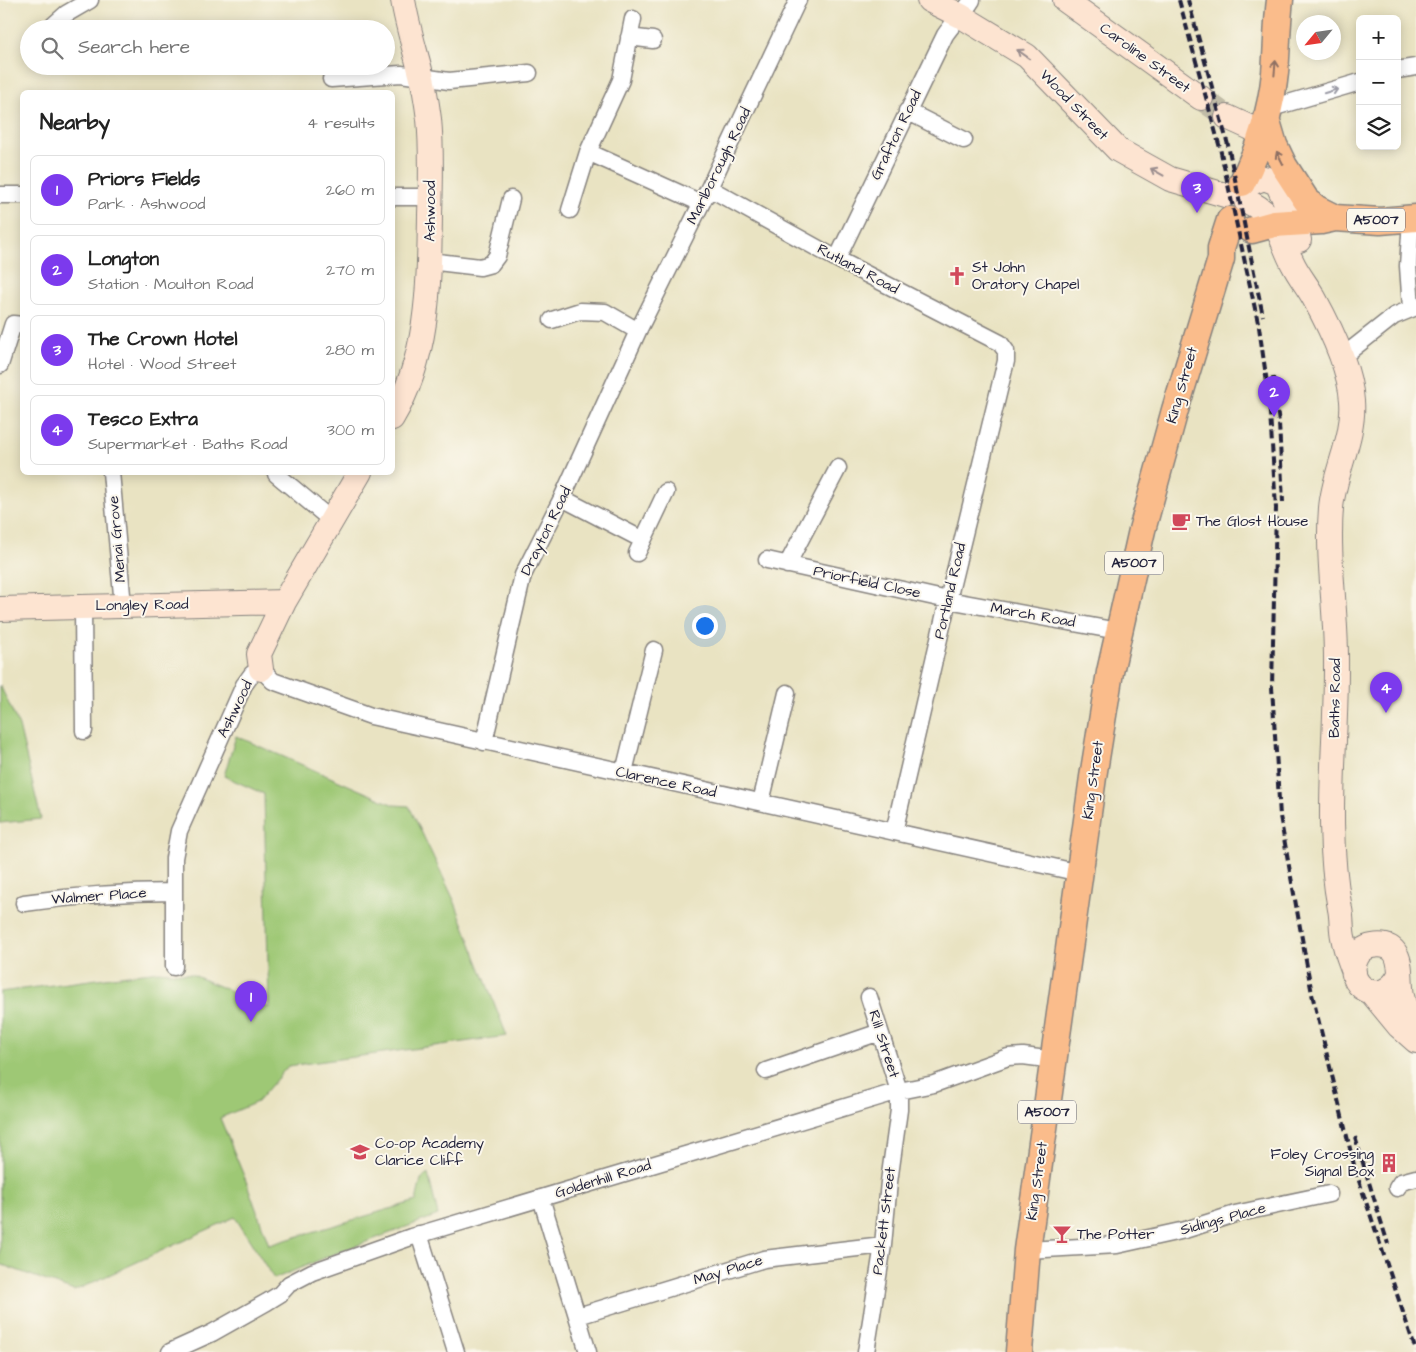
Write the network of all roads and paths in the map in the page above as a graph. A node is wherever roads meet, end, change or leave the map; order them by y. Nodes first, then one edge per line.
1 (90, 0) edge
2 (403, 0) edge
3 (798, 0) edge
4 (929, 0) edge
5 (1065, 0) edge
6 (1280, 0) edge
7 (967, 8) edge
8 (633, 19) dead end
9 (60, 20) edge
10 (629, 37) junction
11 (653, 40) dead end
12 (1416, 67) edge
13 (1401, 69) edge
14 (529, 73) dead end
15 (395, 74) edge
16 (387, 75) edge
17 (422, 77) junction
18 (331, 79) dead end
19 (1356, 84) edge
20 (1201, 98) tunnel mouth
21 (907, 111) junction
22 (1227, 117) tunnel mouth
23 (1265, 120) junction
24 (964, 140) dead end
25 (588, 152) junction
26 (709, 188) junction
27 (0, 195) edge
28 (20, 195) edge
29 (395, 197) edge
30 (431, 197) junction
31 (511, 199) dead end
32 (701, 203) junction
33 (570, 210) dead end
34 (1246, 216) junction
35 (1335, 218) junction
36 (1413, 218) edge
37 (837, 259) junction
38 (429, 261) junction
39 (1414, 308) edge
40 (552, 320) dead end
41 (20, 325) edge
42 (638, 331) junction
43 (1006, 351) joint
44 (1342, 358) junction
45 (0, 365) edge
46 (395, 413) edge
47 (838, 468) dead end
48 (110, 475) edge
49 (277, 475) edge
50 (358, 475) edge
51 (666, 492) dead end
52 (562, 498) junction
53 (331, 520) junction
54 (767, 560) dead end
55 (787, 565) junction
56 (948, 600) junction
57 (284, 602) junction
58 (123, 606) junction
59 (83, 607) junction
60 (0, 609) edge
61 (1118, 631) junction
62 (654, 650) dead end
63 (261, 669) junction
64 (787, 693) dead end
65 (84, 731) dead end
66 (484, 742) junction
67 (624, 772) junction
68 (761, 802) junction
69 (894, 832) junction
70 (1080, 873) junction
71 (174, 892) junction
72 (24, 903) dead end
73 (1341, 911) junction
74 (1377, 946) junction
75 (174, 967) dead end
76 (1354, 972) junction
77 (1400, 974) junction
78 (1371, 992) junction
79 (869, 997) dead end
80 (1416, 1024) edge
81 (880, 1032) junction
82 (1416, 1040) edge
83 (1054, 1060) junction
84 (766, 1071) dead end
85 (900, 1090) junction
86 (1416, 1178) edge
87 (1397, 1188) dead end
88 (1329, 1194) dead end
89 (541, 1198) junction
90 (420, 1234) junction
91 (883, 1245) junction
92 (1027, 1250) junction
93 (578, 1316) junction
94 (170, 1352) edge
95 (456, 1352) edge
96 (588, 1352) edge
97 (866, 1352) edge
98 (1019, 1352) edge

1 - 9 street
2 - 17 street, Ashwood
3 - 26 street, Marlborough Road
4 - 7 street, Wood Street
5 - 20 street, Caroline Street
23 -> 6 main road, A5007
7 - 21 street, Grafton Road
34 -> 7 street, Wood Street
8 - 10 street
10 - 11 street
10 - 25 street
12 - 13 street
14 - 17 street
15 - 17 street
16 - 18 street
17 - 30 street, Ashwood
23 -> 19 street
21 - 24 street
21 - 37 street, Grafton Road
22 - 23 street
23 - 34 main road, A5007
35 -> 23 main road
25 - 32 street
25 - 33 street
26 - 32 street, Marlborough Road
26 - 37 street, Rutland Road
27 - 28 street
29 - 30 street
30 - 38 street, Ashwood
31 - 38 street
32 - 42 street, Marlborough Road
34 - 35 main road, A5007
34 - 44 street, Baths Road
34 - 61 main road, King Street / A5007
35 - 36 main road, A5007
36 - 39 street
37 - 43 street, Rutland Road
38 - 46 street, Ashwood
39 - 44 street
40 - 42 street
41 - 45 street
42 - 52 street, Drayton Road
43 - 56 street, Portland Road
44 - 73 street, Baths Road
47 - 55 street
48 - 58 street, Menai Grove
49 - 53 street
50 - 53 street, Ashwood
51 - 52 street
52 - 66 street, Drayton Road
53 - 57 street, Ashwood
54 - 55 street, Priorfield Close
55 - 56 street, Priorfield Close
56 - 61 street, March Road
56 - 69 street, Portland Road
57 - 58 street, Longley Road
57 - 63 street, Ashwood
58 - 59 street, Longley Road
59 - 60 street, Longley Road
59 - 65 street
61 - 70 main road, King Street / A5007
62 - 67 street
63 - 66 street, Clarence Road
63 - 71 street, Ashwood
64 - 68 street
66 - 67 street, Clarence Road
67 - 68 street, Clarence Road
68 - 69 street, Clarence Road
69 - 70 street, Clarence Road
70 - 83 main road, King Street / A5007
71 - 72 street, Walmer Place
71 - 75 street, Ashwood
73 - 74 street
73 - 76 street, Baths Road
74 - 76 street
74 - 77 street
76 - 78 street, Baths Road
77 - 78 street
77 - 80 street
78 - 82 street, Baths Road
79 - 81 street, Rill Street
81 - 84 street
81 - 85 street, Rill Street
83 - 85 street, Goldenhill Road
83 - 92 main road, King Street / A5007
85 - 89 street, Goldenhill Road
85 - 91 street, Packett Street
86 - 87 street
88 - 92 street, Sidings Place
89 - 90 street, Goldenhill Road
89 - 93 street
90 - 94 street, Goldenhill Road
90 - 95 street
91 - 93 street, May Place
91 - 97 street, Packett Street
92 - 98 main road, King Street / A5007
93 - 96 street

